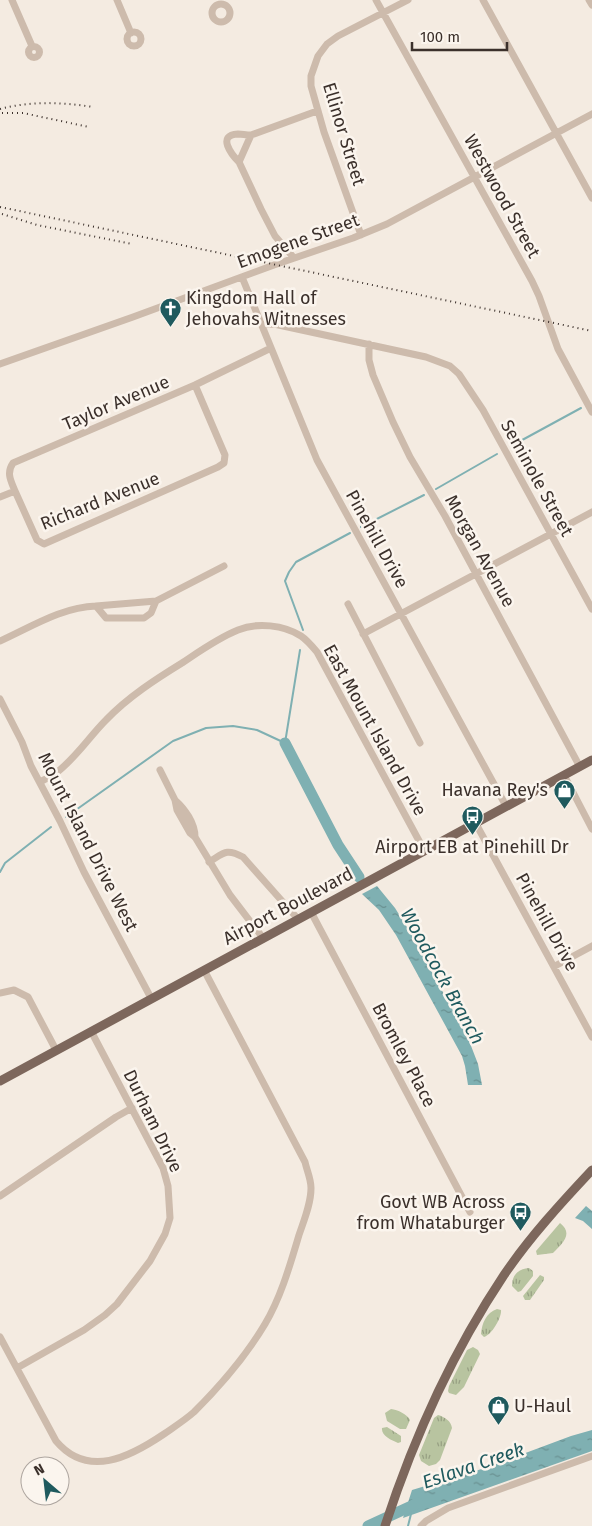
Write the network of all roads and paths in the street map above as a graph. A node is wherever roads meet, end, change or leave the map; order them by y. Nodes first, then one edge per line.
1 (12, 0) edge
2 (117, 0) edge
3 (376, 0) edge
4 (408, 0) edge
5 (483, 0) edge
6 (589, 0) edge
7 (592, 5) edge
8 (383, 13) junction
9 (131, 33) dead end
10 (32, 46) dead end
11 (317, 110) junction
12 (592, 114) edge
13 (557, 133) junction
14 (251, 135) junction
15 (239, 162) junction
16 (474, 177) junction
17 (592, 198) edge
18 (362, 235) junction
19 (294, 258) junction
20 (242, 277) junction
21 (262, 325) junction
22 (369, 344) junction
23 (271, 348) junction
24 (0, 364) edge
25 (196, 385) junction
26 (592, 412) edge
27 (15, 491) junction
28 (0, 497) edge
29 (592, 512) edge
30 (550, 534) junction
31 (224, 566) dead end
32 (476, 574) junction
33 (156, 601) junction
34 (348, 604) dead end
35 (96, 606) junction
36 (592, 609) edge
37 (401, 613) junction
38 (363, 634) junction
39 (0, 641) edge
40 (0, 699) edge
41 (420, 743) dead end
42 (592, 760) edge
43 (580, 766) junction
44 (160, 770) dead end
45 (564, 776) junction
46 (40, 782) junction
47 (506, 806) junction
48 (475, 822) junction
49 (592, 829) edge
50 (424, 850) junction
51 (209, 862) junction
52 (311, 912) junction
53 (298, 919) junction
54 (263, 938) junction
55 (592, 946) edge
56 (554, 966) junction
57 (204, 970) junction
58 (0, 993) edge
59 (152, 998) junction
60 (91, 1031) junction
61 (592, 1037) edge
62 (56, 1050) junction
63 (0, 1080) edge
64 (132, 1108) junction
65 (592, 1170) edge
66 (0, 1196) edge
67 (470, 1212) dead end
68 (0, 1337) edge
69 (17, 1368) junction
70 (592, 1456) edge
71 (385, 1526) edge
72 (421, 1526) edge

1 - 10 street
2 - 9 street
3 - 8 street, Westwood Street
4 - 8 street
5 - 13 street
6 - 7 street
8 - 11 street, Ellinor Street
8 - 16 street, Westwood Street
11 - 14 street
11 - 18 street, Ellinor Street
12 - 13 street, Emogene Street
13 - 16 street, Emogene Street
13 - 17 street
14 - 15 street
14 - 15 street
15 - 19 street
16 - 18 street, Emogene Street
16 - 26 street, Westwood Street
18 - 19 street, Emogene Street
19 - 20 street, Emogene Street
20 - 21 street, Pinehill Drive
20 - 24 street, Emogene Street
21 - 22 street
21 - 23 street, Pinehill Drive
22 - 30 street, Seminole Street
22 - 32 street, Morgan Avenue
23 - 25 street, Taylor Avenue
23 - 37 street, Pinehill Drive
25 - 27 street, Taylor Avenue
25 - 27 street, Richard Avenue
27 - 28 street
29 - 30 street
30 - 32 street
30 - 36 street, Seminole Street
31 - 33 street
32 - 37 street
32 - 43 street, Morgan Avenue
33 - 35 street
33 - 35 street
34 - 38 street
35 - 39 street
37 - 38 street
37 - 47 street, Pinehill Drive
38 - 41 street
40 - 46 street, Mount Island Drive West
42 - 43 main road, Airport Boulevard
43 - 45 main road, Airport Boulevard
44 - 51 street
45 - 47 main road, Airport Boulevard
45 - 49 street
46 - 50 street, East Mount Island Drive
46 - 59 street, Mount Island Drive West
47 - 48 main road, Airport Boulevard
48 - 50 main road, Airport Boulevard
48 - 56 street, Pinehill Drive
50 - 52 main road, Airport Boulevard
51 - 53 street
51 - 54 street
52 - 53 main road, Airport Boulevard
52 - 67 street, Bromley Place
53 - 54 main road, Airport Boulevard
54 - 57 main road, Airport Boulevard
55 - 56 street
56 - 61 street, Pinehill Drive
57 - 59 main road, Airport Boulevard
57 - 69 street
58 - 62 street
59 - 60 main road, Airport Boulevard
60 - 62 main road, Airport Boulevard
60 - 64 street, Durham Drive
62 - 63 main road, Airport Boulevard
64 - 66 street
64 - 69 street, Durham Drive
65 - 71 main road
68 - 69 street
70 - 72 street

